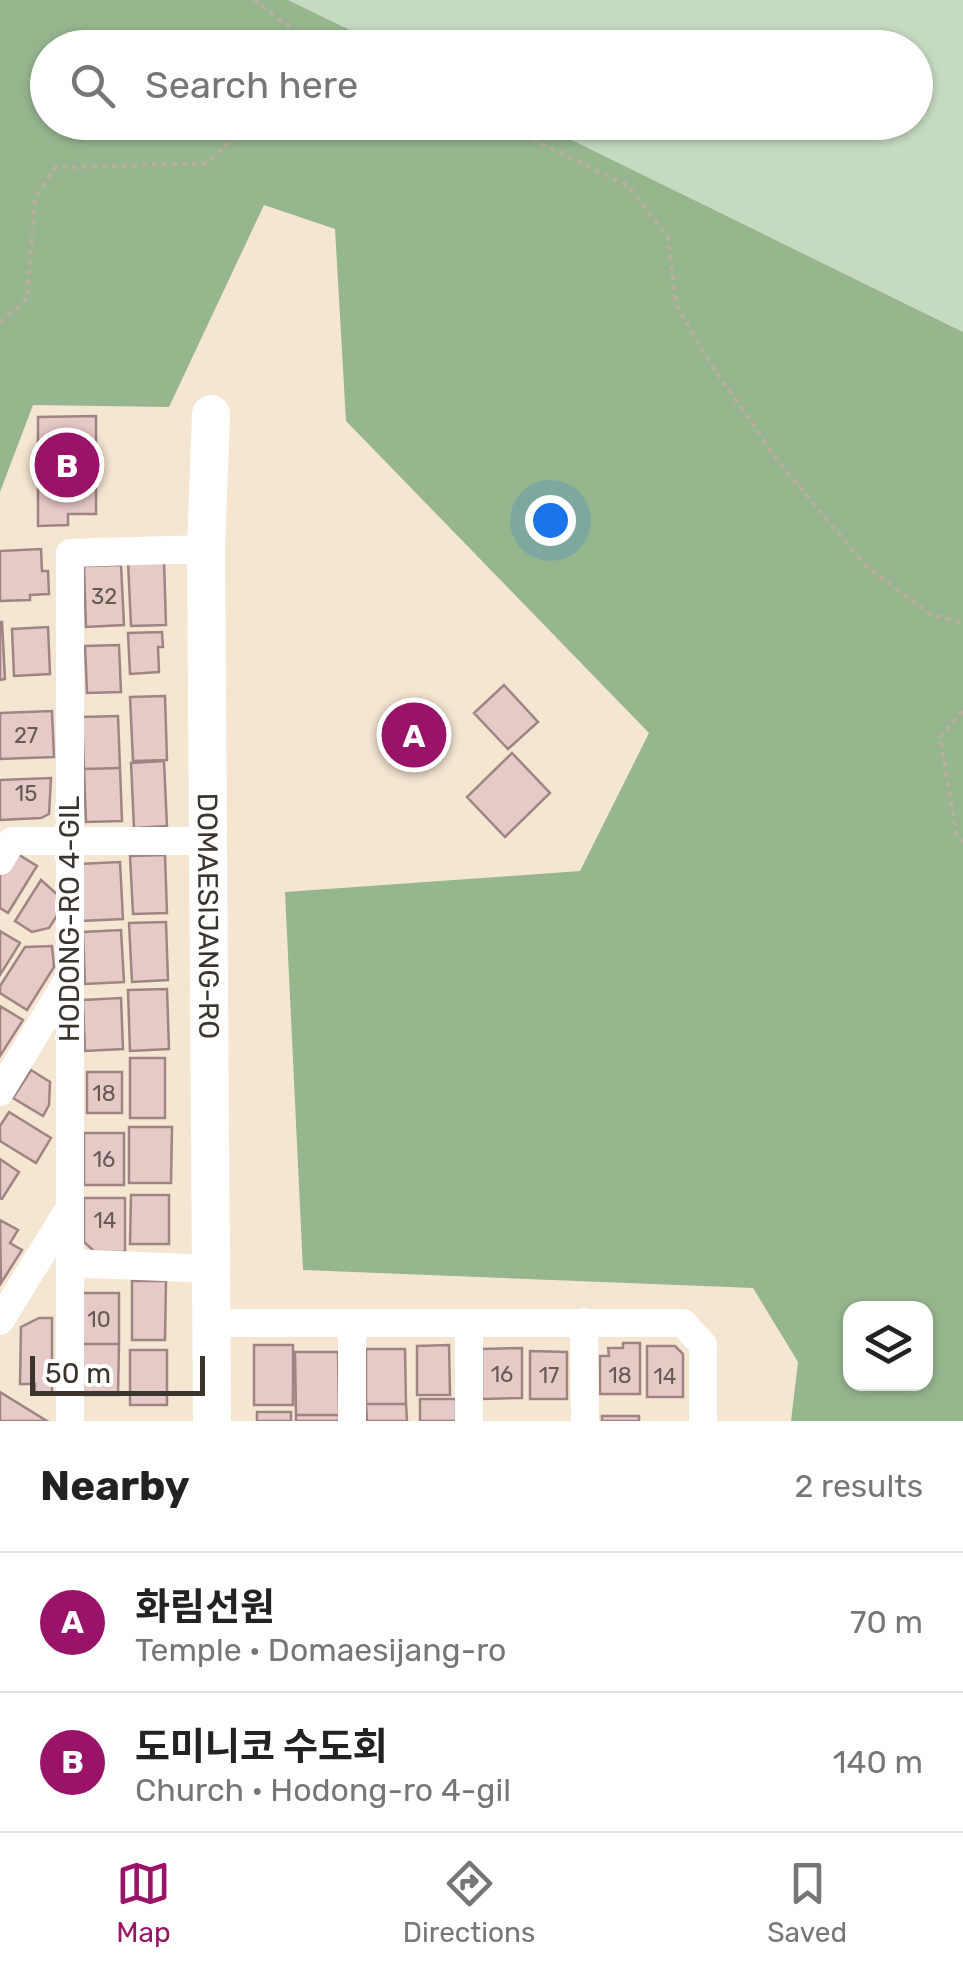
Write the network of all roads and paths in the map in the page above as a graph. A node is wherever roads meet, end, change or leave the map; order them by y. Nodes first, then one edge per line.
1 (254, 0) edge
2 (293, 30) edge
3 (230, 140) edge
4 (533, 140) edge
5 (0, 322) edge
6 (211, 414) dead end
7 (206, 549) junction
8 (963, 622) edge
9 (963, 710) edge
10 (69, 839) junction
11 (208, 841) junction
12 (963, 842) edge
13 (0, 861) edge
14 (68, 979) junction
15 (0, 1092) edge
16 (70, 1208) junction
17 (70, 1263) junction
18 (210, 1269) junction
19 (0, 1321) edge
20 (584, 1322) junction
21 (211, 1323) junction
22 (352, 1324) junction
23 (469, 1324) junction
24 (70, 1421) edge
25 (212, 1421) edge
26 (352, 1421) edge
27 (469, 1421) edge
28 (584, 1421) edge
29 (703, 1421) edge

1 - 2 path
3 - 5 path
4 - 8 path
6 - 7 street, DOMAESIJANG-RO
7 - 10 street, HODONG-RO 4-GIL
7 - 11 street, DOMAESIJANG-RO
9 - 12 path
10 - 11 street
10 - 13 street
10 - 14 street, HODONG-RO 4-GIL
11 - 18 street, DOMAESIJANG-RO
14 - 15 street
14 - 16 street, HODONG-RO 4-GIL
16 - 17 street, HODONG-RO 4-GIL
16 - 19 street
17 - 18 street
17 - 24 street, HODONG-RO 4-GIL
18 - 21 street, DOMAESIJANG-RO
20 - 23 street
20 - 28 street
20 - 29 street
21 - 22 street
21 - 25 street, DOMAESIJANG-RO
22 - 23 street
22 - 26 street
23 - 27 street

